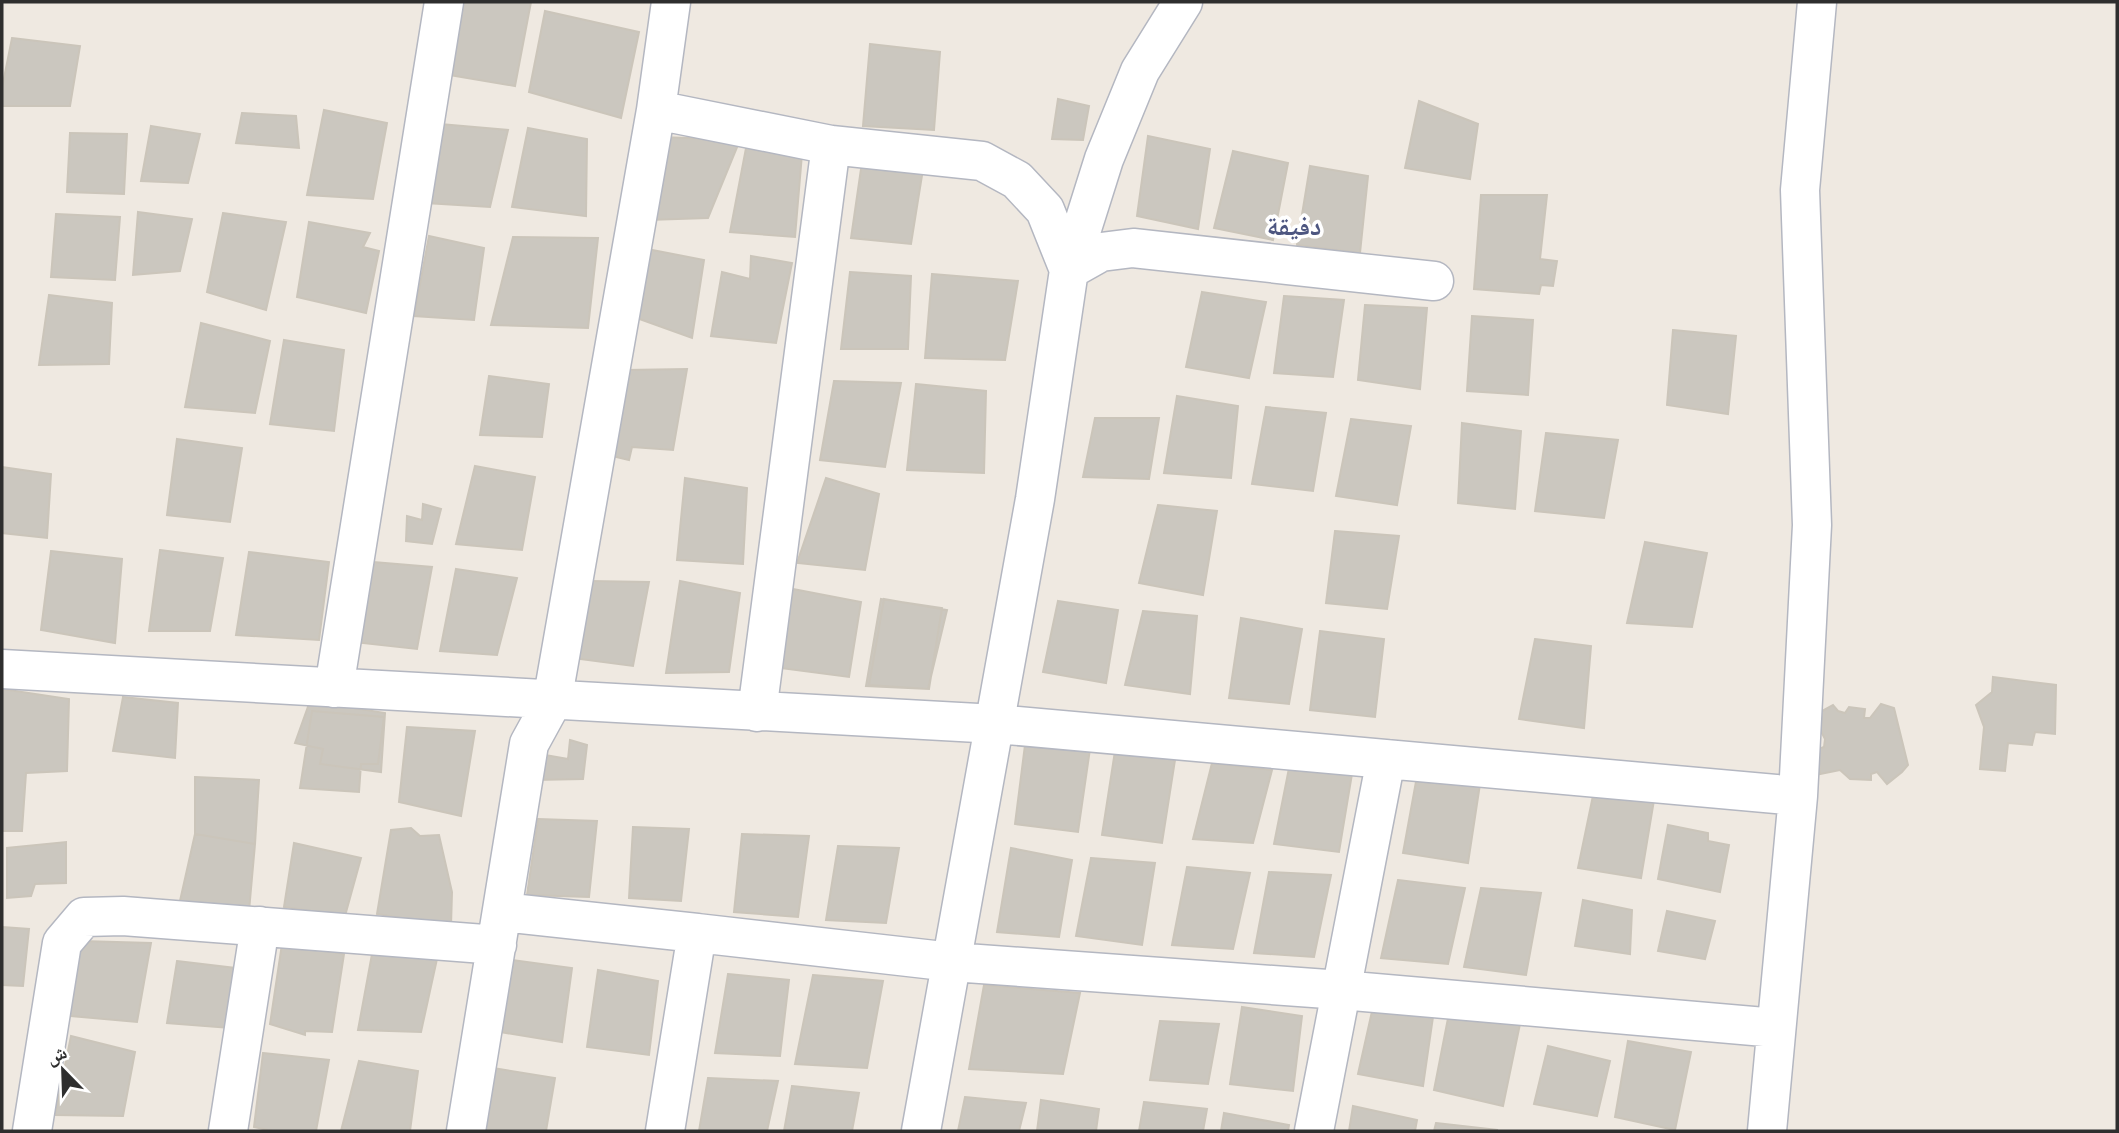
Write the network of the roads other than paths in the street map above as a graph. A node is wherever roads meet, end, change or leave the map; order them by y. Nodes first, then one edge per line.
1 (444, 2) edge
2 (671, 2) edge
3 (1183, 2) edge
4 (1817, 2) edge
5 (656, 110) junction
6 (831, 145) junction
7 (1069, 270) junction
8 (1434, 281) dead end
9 (2, 669) edge
10 (334, 688) junction
11 (552, 702) junction
12 (757, 712) junction
13 (996, 724) junction
14 (1386, 759) junction
15 (1798, 796) junction
16 (260, 926) junction
17 (499, 928) junction
18 (697, 933) junction
19 (952, 961) junction
20 (1341, 990) junction
21 (1776, 1028) junction
22 (32, 1131) edge
23 (228, 1131) edge
24 (466, 1131) edge
25 (665, 1131) edge
26 (920, 1131) edge
27 (1314, 1131) edge
28 (1767, 1131) edge

1 - 10 street
2 - 5 street
3 - 7 street
4 - 15 street
5 - 6 street
5 - 11 street
6 - 7 street
6 - 12 street
7 - 8 street
7 - 13 street
9 - 10 street
10 - 11 street
11 - 12 street
11 - 17 street
12 - 13 street
13 - 14 street
13 - 19 street
14 - 15 street
14 - 20 street
15 - 21 street
16 - 17 street
16 - 22 street
16 - 23 street
17 - 18 street
17 - 24 street
18 - 19 street
18 - 25 street
19 - 20 street
19 - 26 street
20 - 21 street
20 - 27 street
21 - 28 street

